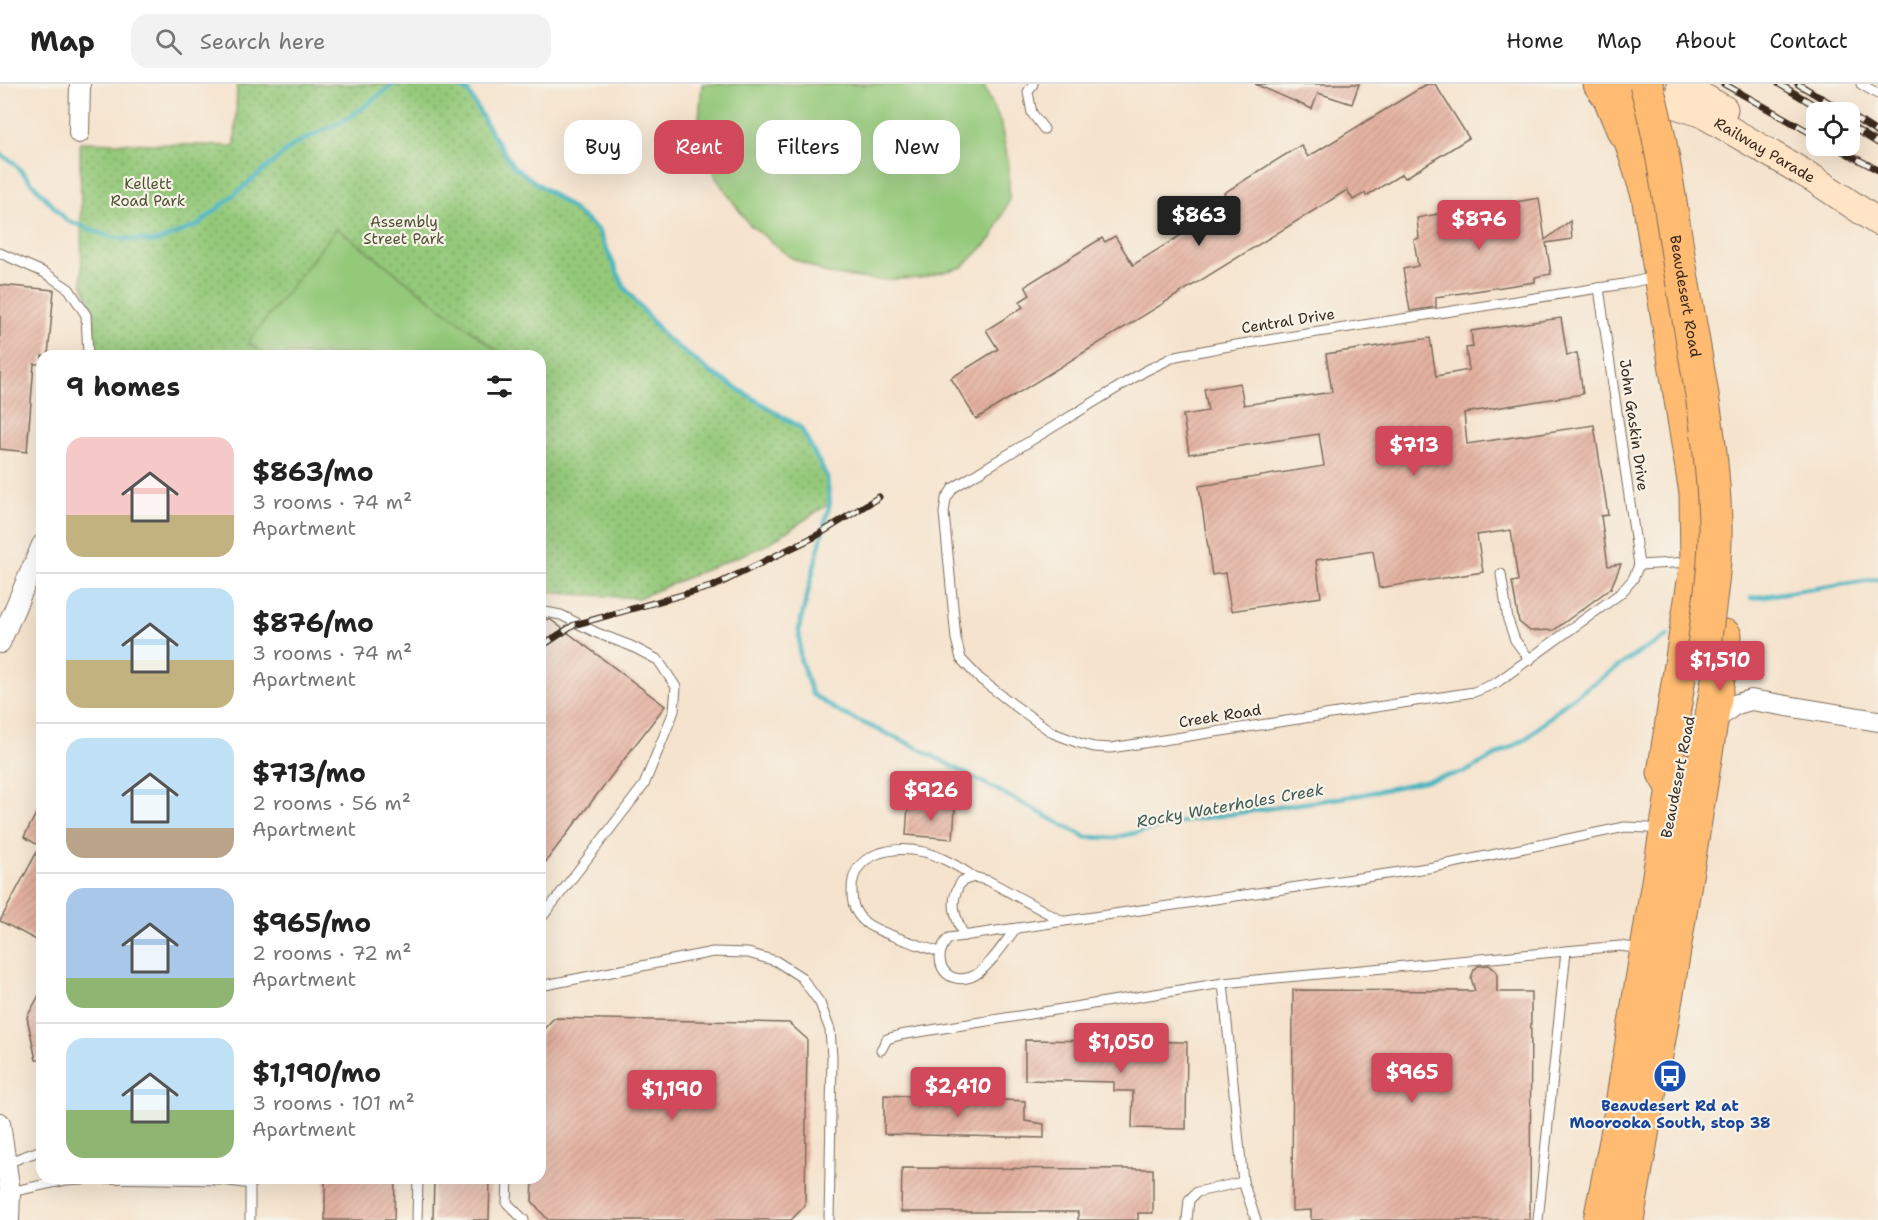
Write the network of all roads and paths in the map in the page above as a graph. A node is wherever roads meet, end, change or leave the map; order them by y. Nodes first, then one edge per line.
1 (80, 84) edge
2 (1032, 84) edge
3 (1680, 84) edge
4 (1861, 84) edge
5 (1633, 86) edge
6 (1878, 94) edge
7 (1044, 129) dead end
8 (80, 133) dead end
9 (1878, 200) edge
10 (1878, 222) edge
11 (0, 253) edge
12 (1661, 276) junction
13 (1599, 288) junction
14 (87, 350) edge
15 (952, 488) joint
16 (1697, 562) junction
17 (1639, 565) junction
18 (36, 574) edge
19 (1501, 574) dead end
20 (546, 612) edge
21 (0, 643) edge
22 (1717, 644) junction
23 (1530, 660) junction
24 (1751, 700) junction
25 (1878, 721) edge
26 (1711, 723) junction
27 (1673, 789) junction
28 (1666, 835) junction
29 (974, 877) junction
30 (546, 912) edge
31 (1062, 921) junction
32 (1016, 928) junction
33 (964, 936) junction
34 (1648, 950) junction
35 (1566, 951) junction
36 (939, 952) junction
37 (1223, 983) junction
38 (546, 985) edge
39 (880, 1050) dead end
40 (0, 1123) edge
41 (36, 1152) edge
42 (6, 1163) junction
43 (1243, 1182) junction
44 (47, 1184) edge
45 (251, 1184) edge
46 (418, 1184) edge
47 (508, 1184) edge
48 (10, 1192) junction
49 (9, 1220) edge
50 (250, 1220) edge
51 (417, 1220) edge
52 (524, 1220) edge
53 (829, 1220) edge
54 (1187, 1220) edge
55 (1256, 1220) edge
56 (1538, 1220) edge
57 (1600, 1220) edge
58 (1627, 1220) edge

1 - 8 street
2 - 7 lane
3 - 9 street, Railway Parade
4 - 6 lane
5 - 10 street, Railway Parade
5 - 12 highway
5 - 12 highway
5 - 22 highway, Beaudesert Road
11 - 14 lane
12 - 13 lane, Central Drive
12 - 16 highway
13 - 15 lane, Central Drive
13 - 17 lane, John Gaskin Drive
15 - 23 lane, Creek Road
16 - 17 lane
16 - 27 highway
17 - 23 lane, Creek Road
18 - 21 street
19 - 23 lane
20 - 30 lane
22 - 24 street
22 - 26 highway, Beaudesert Road
22 - 27 highway, Beaudesert Road
24 - 25 street
24 - 26 street
26 - 58 highway, Beaudesert Road
27 - 28 highway, Beaudesert Road
28 - 31 lane
28 - 34 highway, Beaudesert Road
29 - 31 lane
29 - 33 lane
29 - 36 lane
31 - 32 lane
32 - 33 lane
32 - 36 lane
33 - 36 lane
34 - 35 lane
34 - 57 highway, Beaudesert Road
35 - 37 lane
35 - 56 lane
37 - 39 lane
37 - 43 lane
38 - 53 lane
40 - 42 street
41 - 42 lane
42 - 48 street
43 - 54 lane
43 - 55 lane
44 - 48 lane
45 - 50 lane
46 - 51 lane
47 - 52 lane
48 - 49 street

